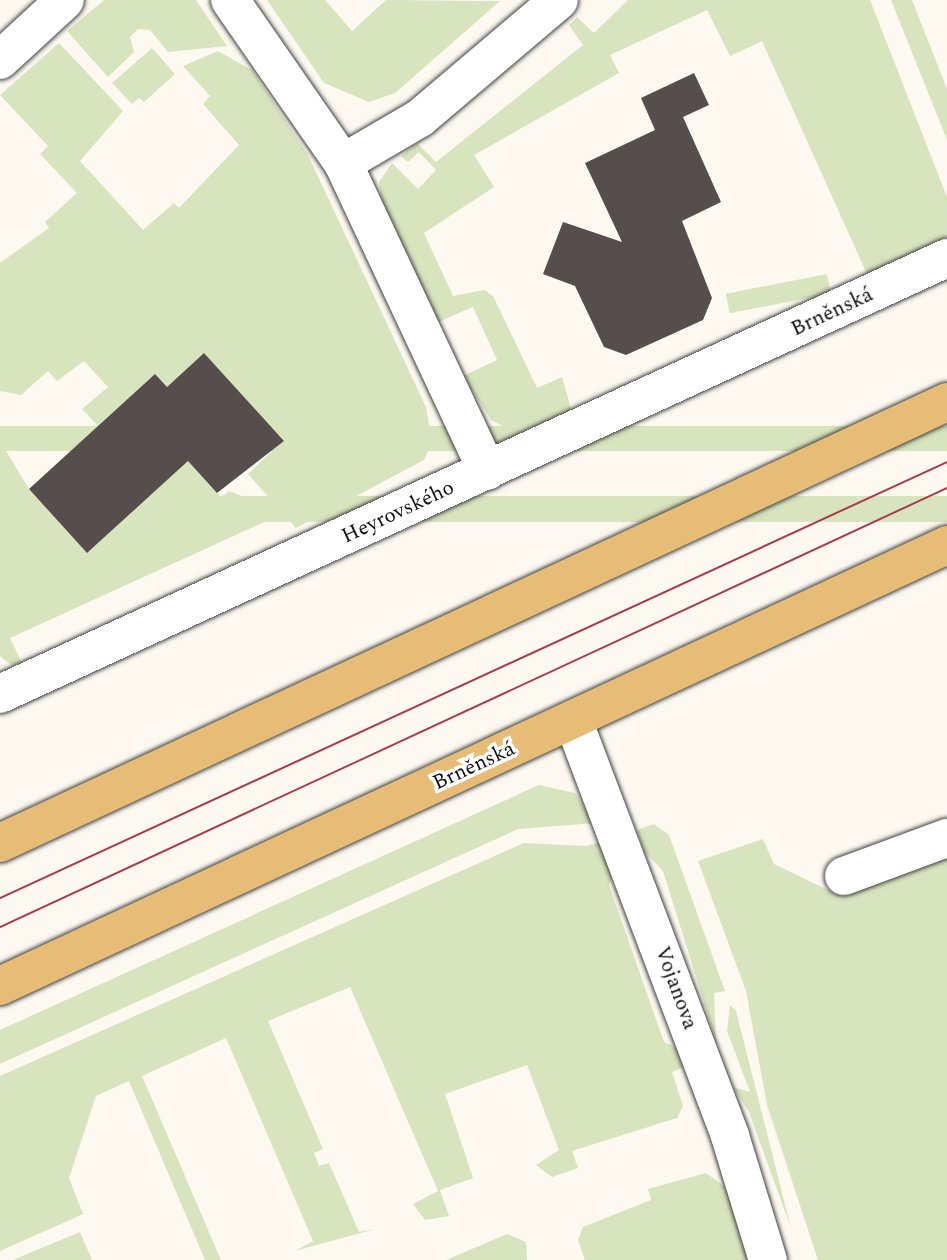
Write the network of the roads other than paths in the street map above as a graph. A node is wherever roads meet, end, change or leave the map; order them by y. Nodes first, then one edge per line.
1 (65, 0) edge
2 (230, 0) edge
3 (559, 0) edge
4 (0, 60) edge
5 (344, 163) junction
6 (947, 258) edge
7 (947, 402) edge
8 (488, 471) junction
9 (947, 545) edge
10 (0, 694) edge
11 (573, 720) junction
12 (947, 838) edge
13 (0, 843) edge
14 (844, 876) dead end
15 (0, 986) edge
16 (768, 1260) edge

1 - 4 street
2 - 5 street
3 - 5 street
5 - 8 street
6 - 8 street, Brněnská
7 - 13 main road
8 - 10 street, Heyrovského
9 - 11 main road, Brněnská
11 - 15 main road, Brněnská
11 - 16 street, Vojanova
12 - 14 street

